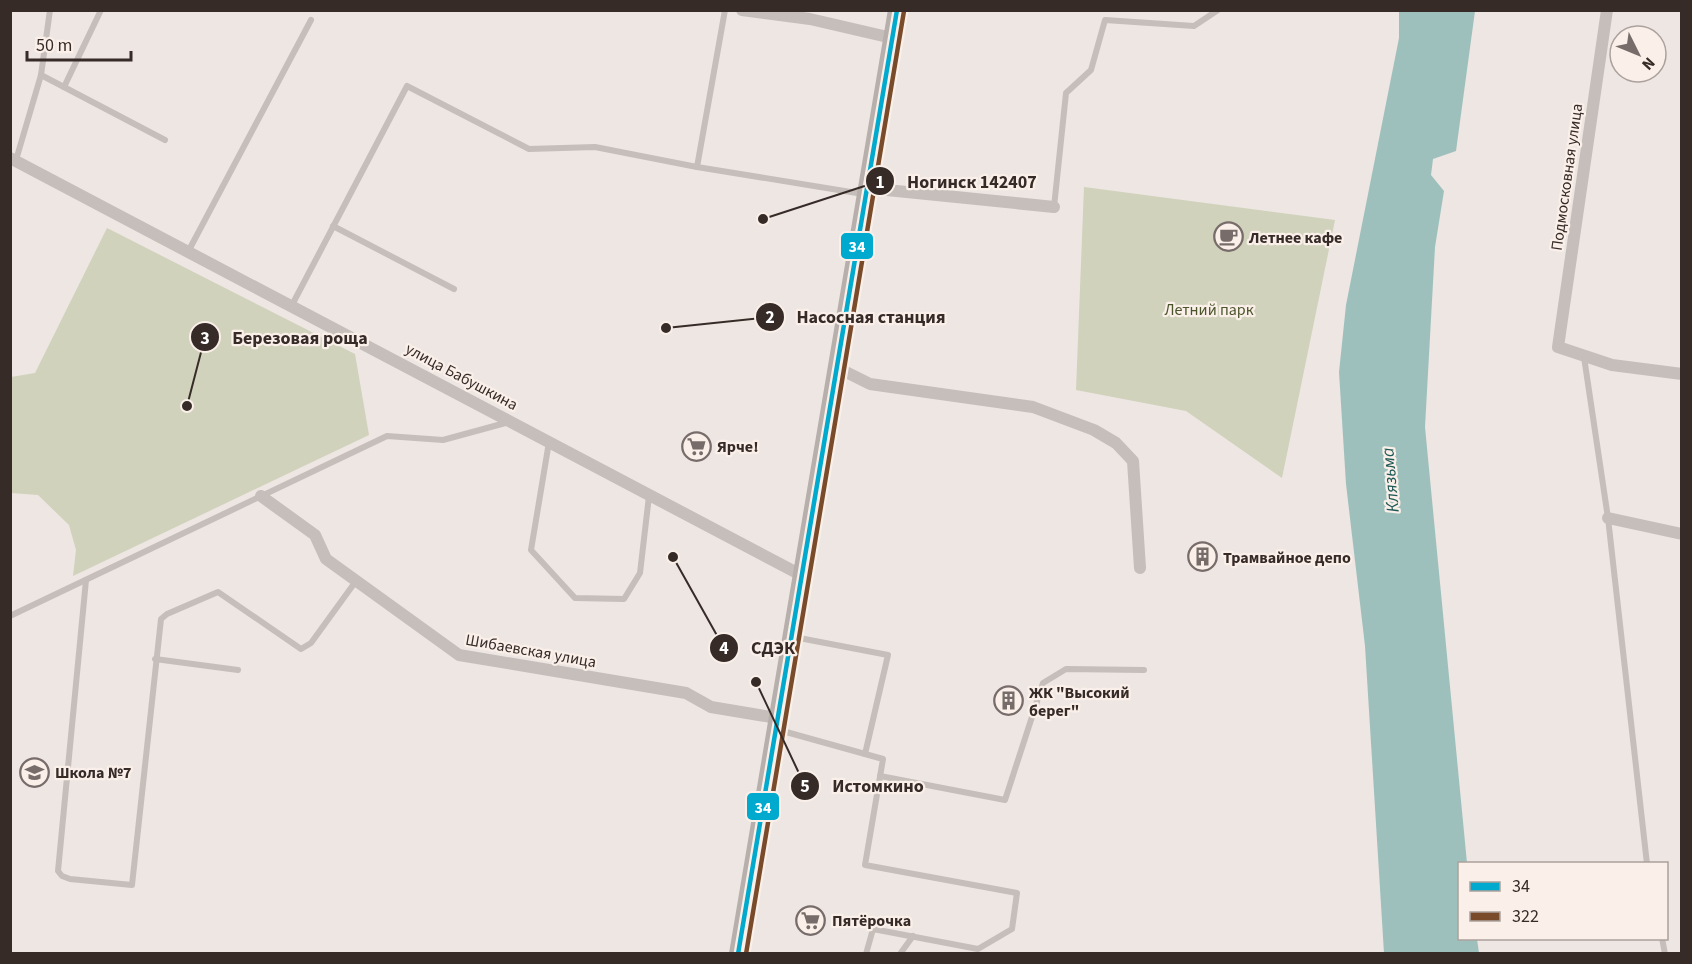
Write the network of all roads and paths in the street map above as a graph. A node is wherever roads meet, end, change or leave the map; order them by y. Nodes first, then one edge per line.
1 (50, 10) edge
2 (101, 10) edge
3 (725, 10) edge
4 (742, 10) edge
5 (897, 10) edge
6 (1218, 10) edge
7 (1607, 10) edge
8 (311, 20) dead end
9 (892, 38) junction
10 (41, 75) junction
11 (64, 87) junction
12 (165, 140) dead end
13 (13, 159) edge
14 (697, 167) junction
15 (866, 191) junction
16 (1054, 207) joint
17 (333, 226) junction
18 (189, 250) junction
19 (454, 289) dead end
20 (292, 305) junction
21 (1584, 356) junction
22 (836, 367) junction
23 (1682, 374) edge
24 (511, 421) junction
25 (549, 441) junction
26 (650, 494) junction
27 (261, 496) junction
28 (1608, 518) junction
29 (1682, 534) edge
30 (1140, 568) dead end
31 (801, 576) junction
32 (86, 580) junction
33 (356, 581) junction
34 (10, 616) edge
35 (791, 636) junction
36 (155, 659) junction
37 (238, 669) dead end
38 (1144, 670) dead end
39 (776, 723) junction
40 (865, 754) junction
41 (880, 776) junction
42 (1647, 862) edge
43 (913, 936) junction
44 (738, 954) edge
45 (866, 954) edge
46 (900, 954) edge

1 - 10 lane
2 - 11 lane
3 - 14 lane
4 - 9 street
5 - 9 main road
6 - 16 lane
7 - 21 street, Подмосковная улица
8 - 18 lane
9 - 15 main road
10 - 11 lane
10 - 13 lane
11 - 12 lane
13 - 18 street, улица Бабушкина
14 - 15 lane
14 - 17 lane
15 - 16 street
15 - 22 main road
17 - 19 lane
17 - 20 lane
18 - 20 street, улица Бабушкина
20 - 24 street, улица Бабушкина
21 - 23 street
21 - 28 lane
22 - 30 street
22 - 31 main road
24 - 25 street, улица Бабушкина
24 - 27 lane
25 - 26 street, улица Бабушкина
25 - 26 lane
26 - 31 street, улица Бабушкина
27 - 32 lane
27 - 33 street, Шибаевская улица
28 - 29 street
28 - 42 lane
31 - 35 main road
32 - 34 lane
32 - 36 lane
33 - 36 lane
33 - 39 street, Шибаевская улица
35 - 39 main road
35 - 40 lane
36 - 37 lane
38 - 41 lane
39 - 40 lane
39 - 44 main road
40 - 41 lane
41 - 43 lane
43 - 45 lane
43 - 46 lane

